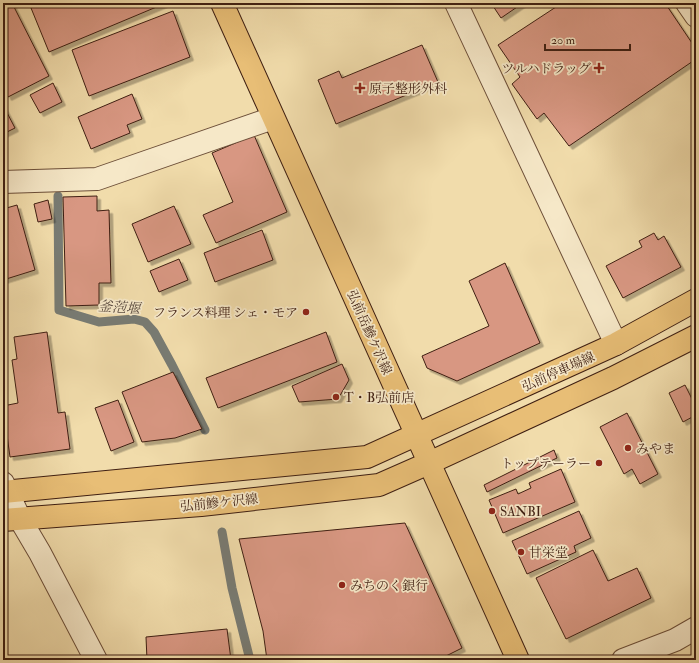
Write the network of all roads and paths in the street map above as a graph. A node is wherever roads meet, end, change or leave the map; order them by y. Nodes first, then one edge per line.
1 (222, 3) edge
2 (456, 3) edge
3 (687, 3) edge
4 (696, 16) edge
5 (273, 118) junction
6 (3, 182) edge
7 (696, 300) edge
8 (696, 336) edge
9 (616, 344) junction
10 (416, 435) junction
11 (430, 463) junction
12 (4, 489) edge
13 (12, 519) edge
14 (696, 628) edge
15 (96, 660) edge
16 (518, 660) edge
17 (623, 660) edge

1 - 5 main road, 弘前岳鰺ケ沢線
2 - 9 street
3 - 4 street
5 - 6 street
5 - 10 main road, 弘前岳鰺ケ沢線
7 - 9 main road, 弘前停車場線
8 - 11 main road
9 - 10 main road, 弘前停車場線
10 - 11 main road, 弘前岳鰺ケ沢線
10 - 12 main road
11 - 13 main road, 弘前鰺ケ沢線
11 - 16 main road, 弘前岳鰺ケ沢線
12 - 13 street
13 - 15 street
14 - 17 street

